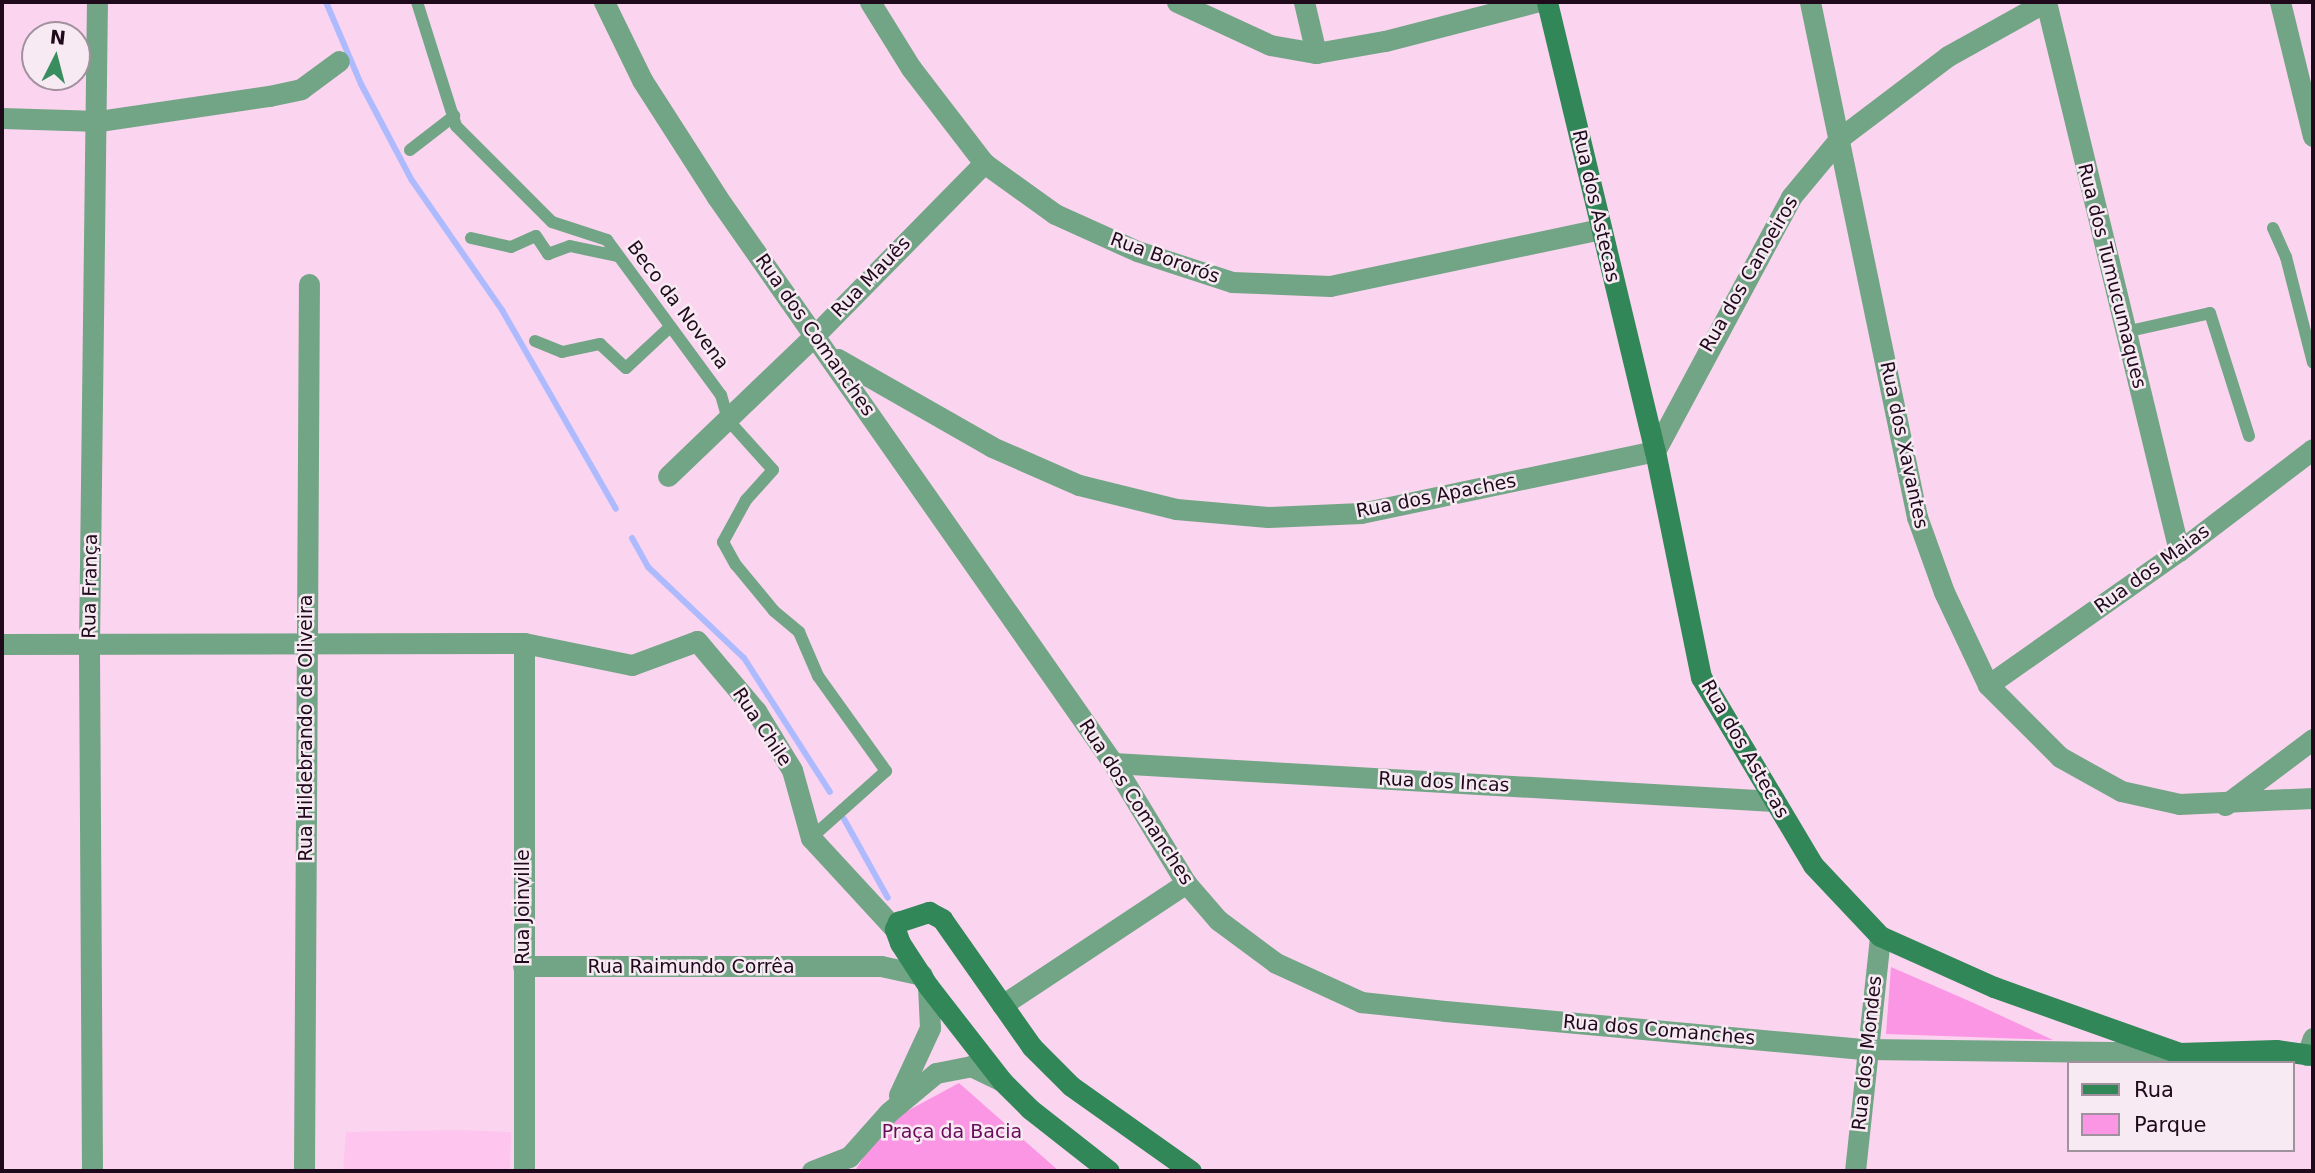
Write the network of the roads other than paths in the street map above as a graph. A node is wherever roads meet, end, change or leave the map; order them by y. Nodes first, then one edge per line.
1 (97, 2) edge
2 (416, 2) edge
3 (604, 2) edge
4 (870, 2) edge
5 (1177, 2) edge
6 (1304, 2) edge
7 (1536, 2) edge
8 (1547, 2) edge
9 (1810, 2) edge
10 (2045, 2) edge
11 (2280, 2) edge
12 (1316, 53) junction
13 (339, 61) dead end
14 (454, 116) junction
15 (2, 118) edge
16 (99, 121) junction
17 (2313, 136) edge
18 (1841, 137) junction
19 (410, 150) dead end
20 (984, 163) junction
21 (2273, 228) dead end
22 (1601, 229) junction
23 (471, 238) dead end
24 (617, 256) junction
25 (309, 284) dead end
26 (670, 327) junction
27 (2125, 332) junction
28 (816, 334) junction
29 (536, 341) dead end
30 (830, 354) junction
31 (2313, 363) edge
32 (728, 420) junction
33 (2249, 436) dead end
34 (2313, 449) edge
35 (1655, 452) junction
36 (668, 476) dead end
37 (2179, 551) junction
38 (524, 643) junction
39 (2, 644) edge
40 (89, 644) junction
41 (307, 644) junction
42 (1988, 685) junction
43 (2313, 739) edge
44 (1113, 763) junction
45 (2313, 798) edge
46 (1774, 801) junction
47 (2225, 806) junction
48 (811, 838) junction
49 (1186, 883) junction
50 (897, 936) junction
51 (1880, 936) junction
52 (523, 966) junction
53 (859, 966) junction
54 (925, 981) junction
55 (1002, 1005) junction
56 (2311, 1046) edge
57 (1865, 1049) junction
58 (2179, 1053) junction
59 (1002, 1081) junction
60 (889, 1112) junction
61 (92, 1171) edge
62 (304, 1171) edge
63 (524, 1171) edge
64 (812, 1171) edge
65 (1109, 1171) edge
66 (1191, 1171) edge
67 (1855, 1171) edge

1 - 16 street, Rua França
2 - 14 lane, Beco da Novena
3 - 28 street, Rua dos Comanches
4 - 20 street, Rua Bororós
5 - 12 street
6 - 12 street
7 - 12 street
8 - 22 street, Rua dos Astecas
9 - 18 street, Rua dos Xavantes
10 - 18 street, Rua dos Canoeiros
10 - 27 street, Rua dos Tumucumaques
11 - 17 street
13 - 16 street
14 - 19 lane
14 - 24 lane, Beco da Novena
15 - 16 street
16 - 40 street, Rua França
18 - 35 street, Rua dos Canoeiros
18 - 42 street, Rua dos Xavantes
20 - 22 street, Rua Bororós
20 - 28 street, Rua Mauês
21 - 31 lane
22 - 35 street, Rua dos Astecas
23 - 24 lane
24 - 26 lane, Beco da Novena
25 - 41 street, Rua Hildebrando de Oliveira
26 - 29 lane
26 - 32 lane, Beco da Novena
27 - 33 lane
27 - 37 street, Rua dos Tumucumaques
28 - 30 street, Rua dos Comanches
28 - 32 street, Rua Mauês
30 - 35 street, Rua dos Apaches
30 - 44 street, Rua dos Comanches
32 - 36 street, Rua Mauês
32 - 48 lane
34 - 37 street, Rua dos Maias
35 - 46 street, Rua dos Astecas
37 - 42 street, Rua dos Maias
38 - 41 street
38 - 48 street, Rua Chile
38 - 52 street, Rua Joinville
39 - 40 street
40 - 41 street
40 - 61 street, Rua França
41 - 62 street, Rua Hildebrando de Oliveira
42 - 47 street, Rua dos Xavantes
43 - 47 street
44 - 46 street, Rua dos Incas
44 - 49 street, Rua dos Comanches
45 - 47 street, Rua dos Xavantes
46 - 51 street, Rua dos Astecas
48 - 50 street, Rua Chile
49 - 55 street
49 - 57 street, Rua dos Comanches
50 - 53 street, Rua Raimundo Corrêa
50 - 54 street
50 - 55 street
51 - 57 street, Rua dos Mondes
51 - 58 street, Rua dos Astecas
52 - 53 street, Rua Raimundo Corrêa
52 - 63 street, Rua Joinville
53 - 54 street, Rua Raimundo Corrêa
54 - 59 street
54 - 60 street
55 - 66 street
56 - 58 street, Rua dos Astecas
57 - 58 street, Rua dos Comanches
57 - 67 street, Rua dos Mondes
59 - 60 street
59 - 65 street
60 - 64 street

